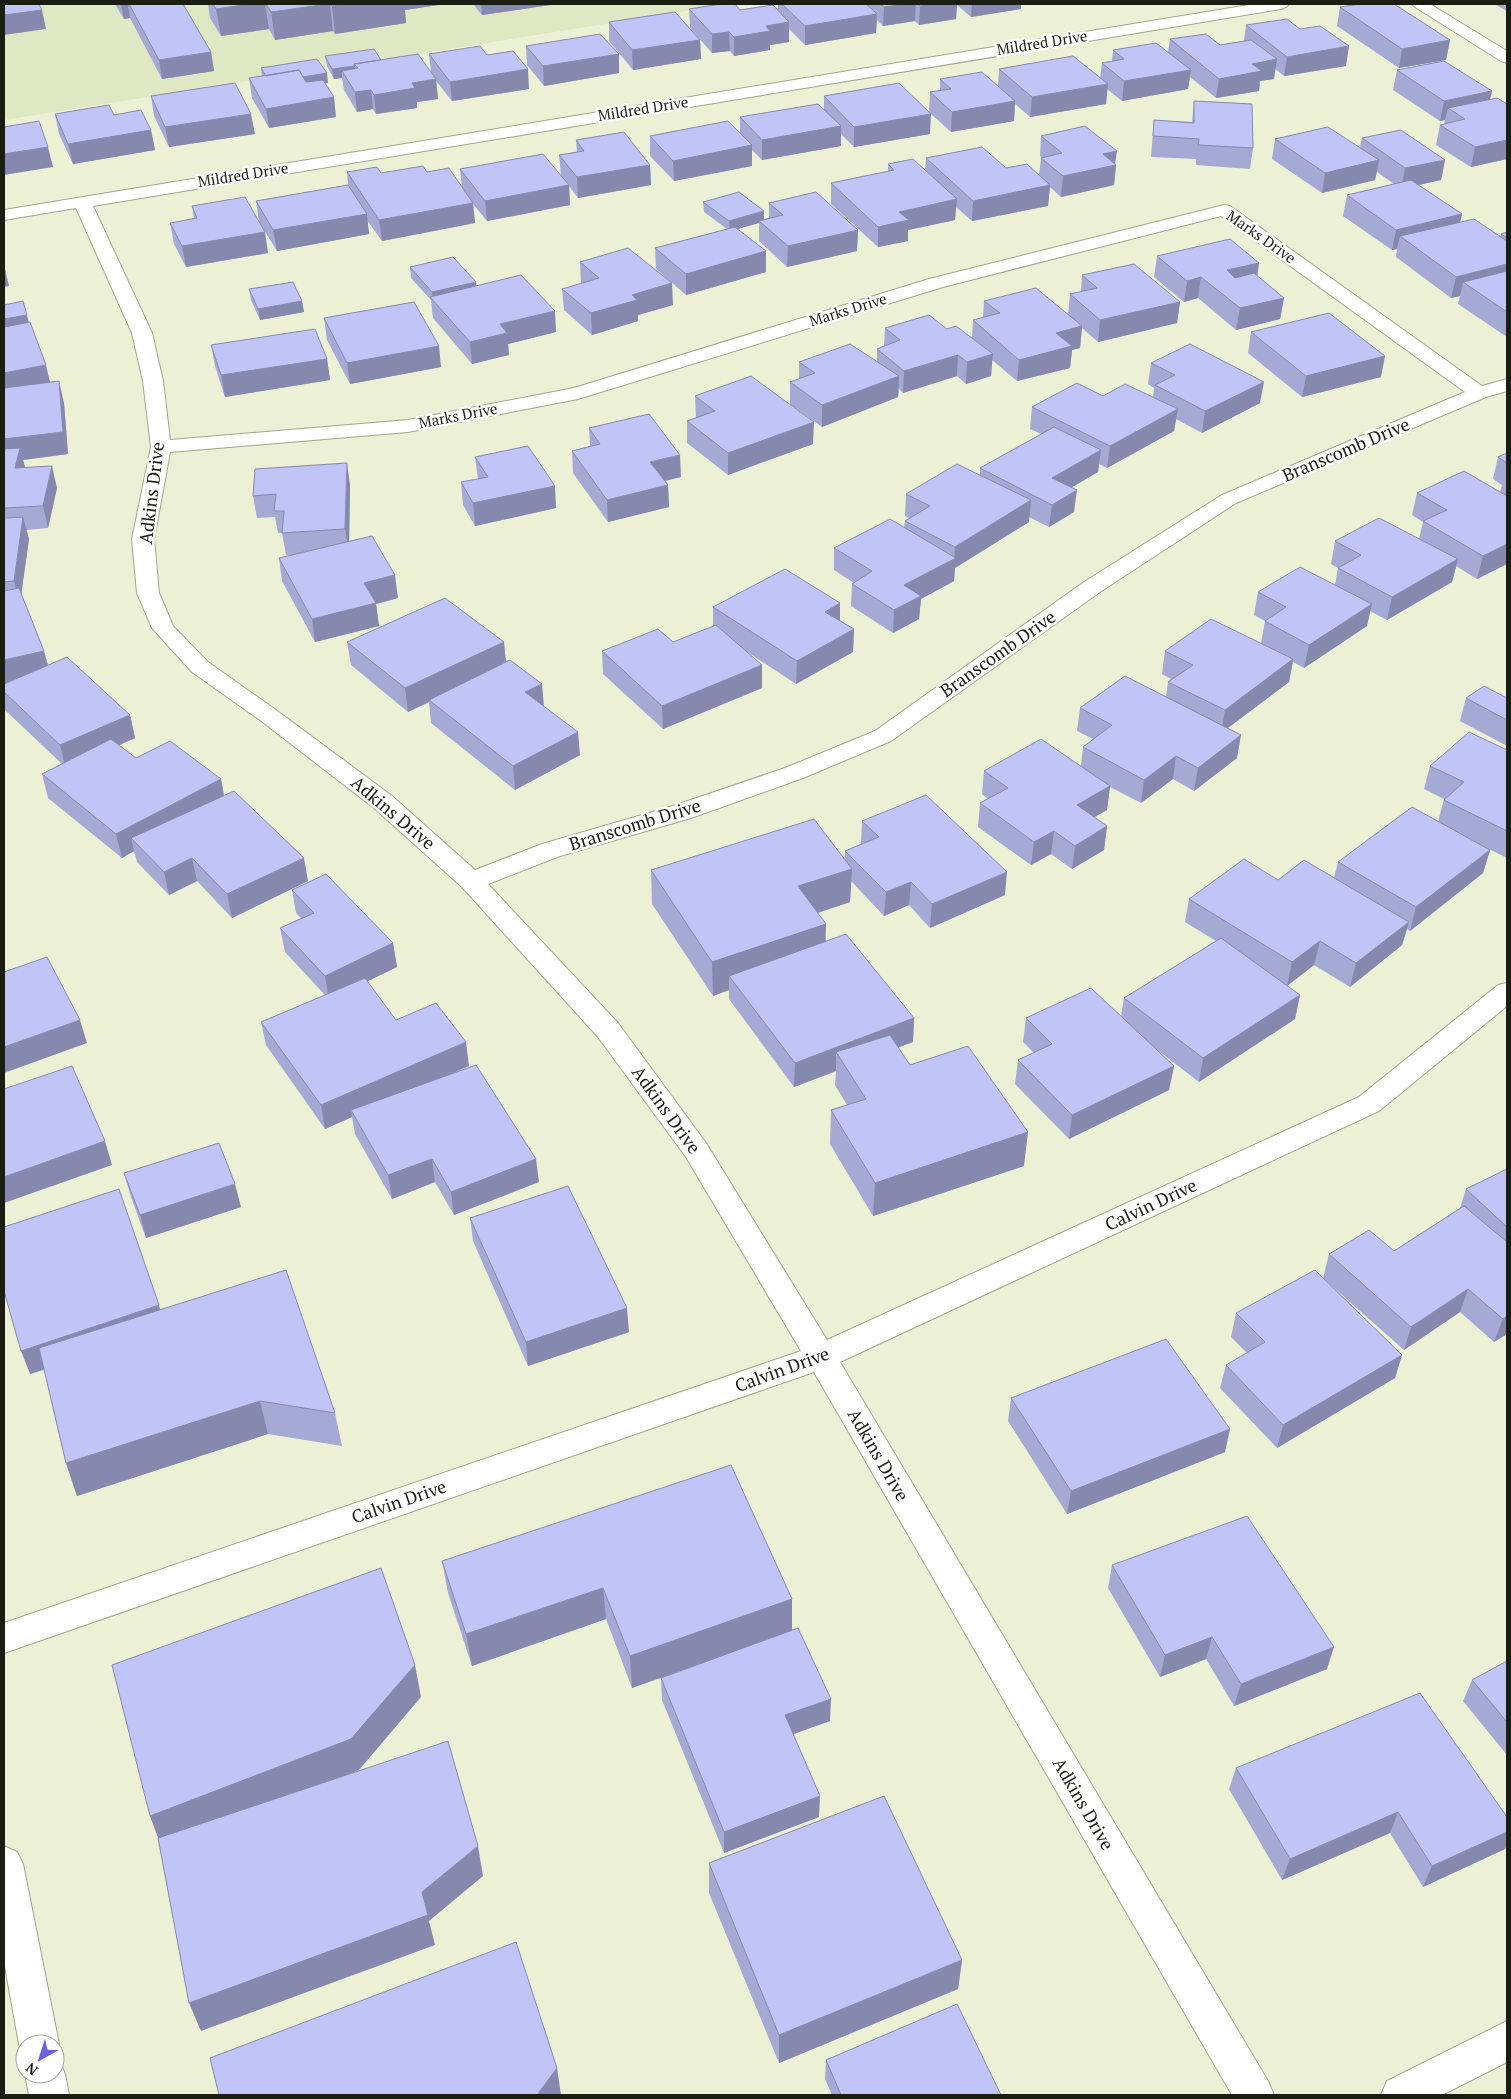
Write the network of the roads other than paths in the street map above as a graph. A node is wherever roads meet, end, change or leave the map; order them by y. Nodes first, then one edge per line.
1 (1281, 4) edge
2 (1420, 4) edge
3 (1507, 58) edge
4 (82, 201) junction
5 (4, 215) edge
6 (1507, 385) edge
7 (1479, 393) junction
8 (161, 447) junction
9 (470, 882) junction
10 (1507, 992) edge
11 (821, 1357) junction
12 (4, 1638) edge
13 (4, 1864) edge
14 (37, 2034) edge
15 (1507, 2041) edge
16 (1254, 2095) edge
17 (1401, 2095) edge

1 - 4 street, Mildred Drive
2 - 3 street
4 - 5 street, Mildred Drive
4 - 8 street, Adkins Drive
6 - 7 street, Branscomb Drive
7 - 8 street, Marks Drive
7 - 9 street, Branscomb Drive
8 - 9 street, Adkins Drive
9 - 11 street, Adkins Drive
10 - 11 street, Calvin Drive
11 - 12 street, Calvin Drive
11 - 16 street, Adkins Drive
13 - 14 street
15 - 17 street

